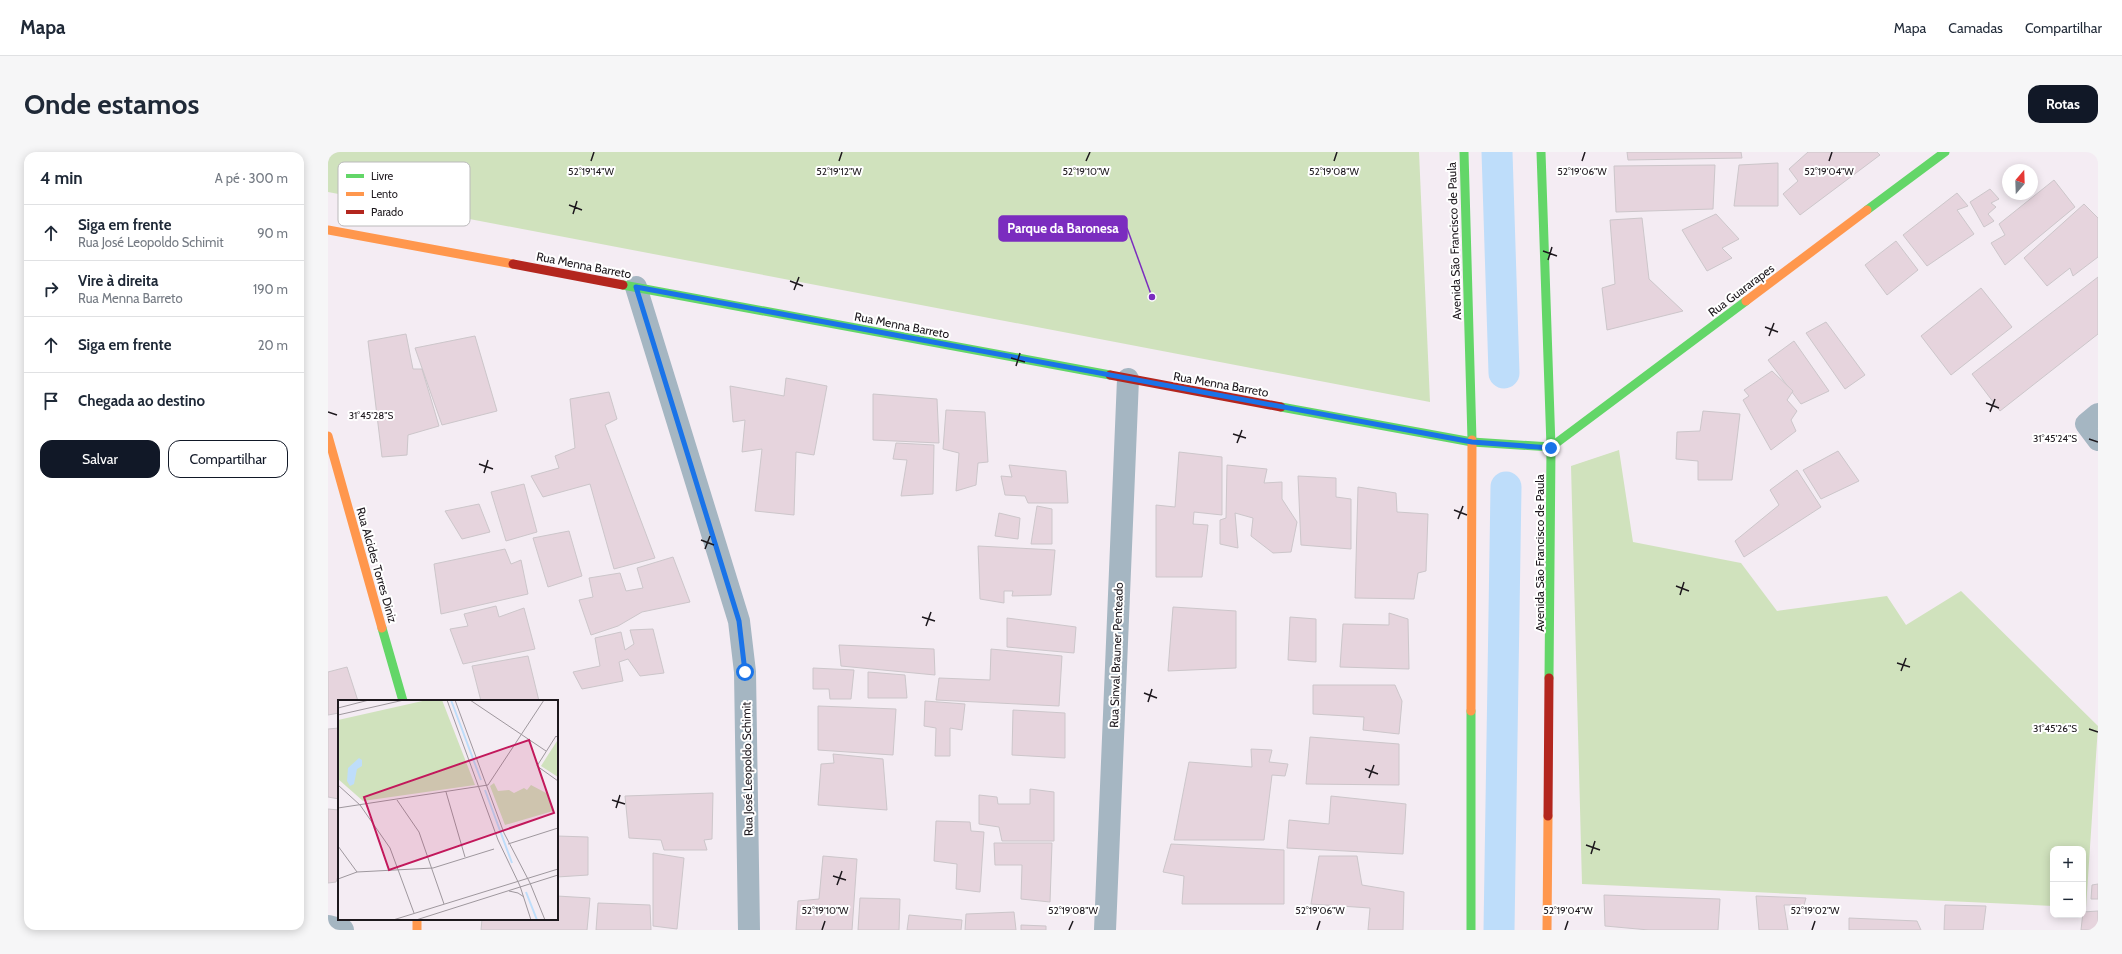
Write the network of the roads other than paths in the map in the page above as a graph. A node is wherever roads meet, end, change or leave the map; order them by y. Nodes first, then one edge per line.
1 (1464, 152) edge
2 (1541, 152) edge
3 (1945, 152) edge
4 (328, 230) edge
5 (636, 287) junction
6 (1128, 379) junction
7 (2098, 414) edge
8 (328, 436) edge
9 (2098, 440) edge
10 (1472, 442) junction
11 (1551, 448) junction
12 (403, 700) edge
13 (328, 926) edge
14 (343, 930) edge
15 (749, 930) edge
16 (1105, 930) edge
17 (1471, 930) edge
18 (1547, 930) edge

1 - 10 street, Avenida São Francisco de Paula
2 - 11 street, Avenida São Francisco de Paula
3 - 11 street, Rua Guararapes
4 - 5 street, Rua Menna Barreto
5 - 6 street, Rua Menna Barreto
5 - 15 street, Rua José Leopoldo Schimit
6 - 10 street, Rua Menna Barreto
6 - 16 street, Rua Sinval Brauner Penteado
7 - 9 street
8 - 12 street, Rua Alcides Torres Diniz
10 - 11 street, Rua Menna Barreto
10 - 17 street, Avenida São Francisco de Paula
11 - 18 street, Avenida São Francisco de Paula
13 - 14 street

